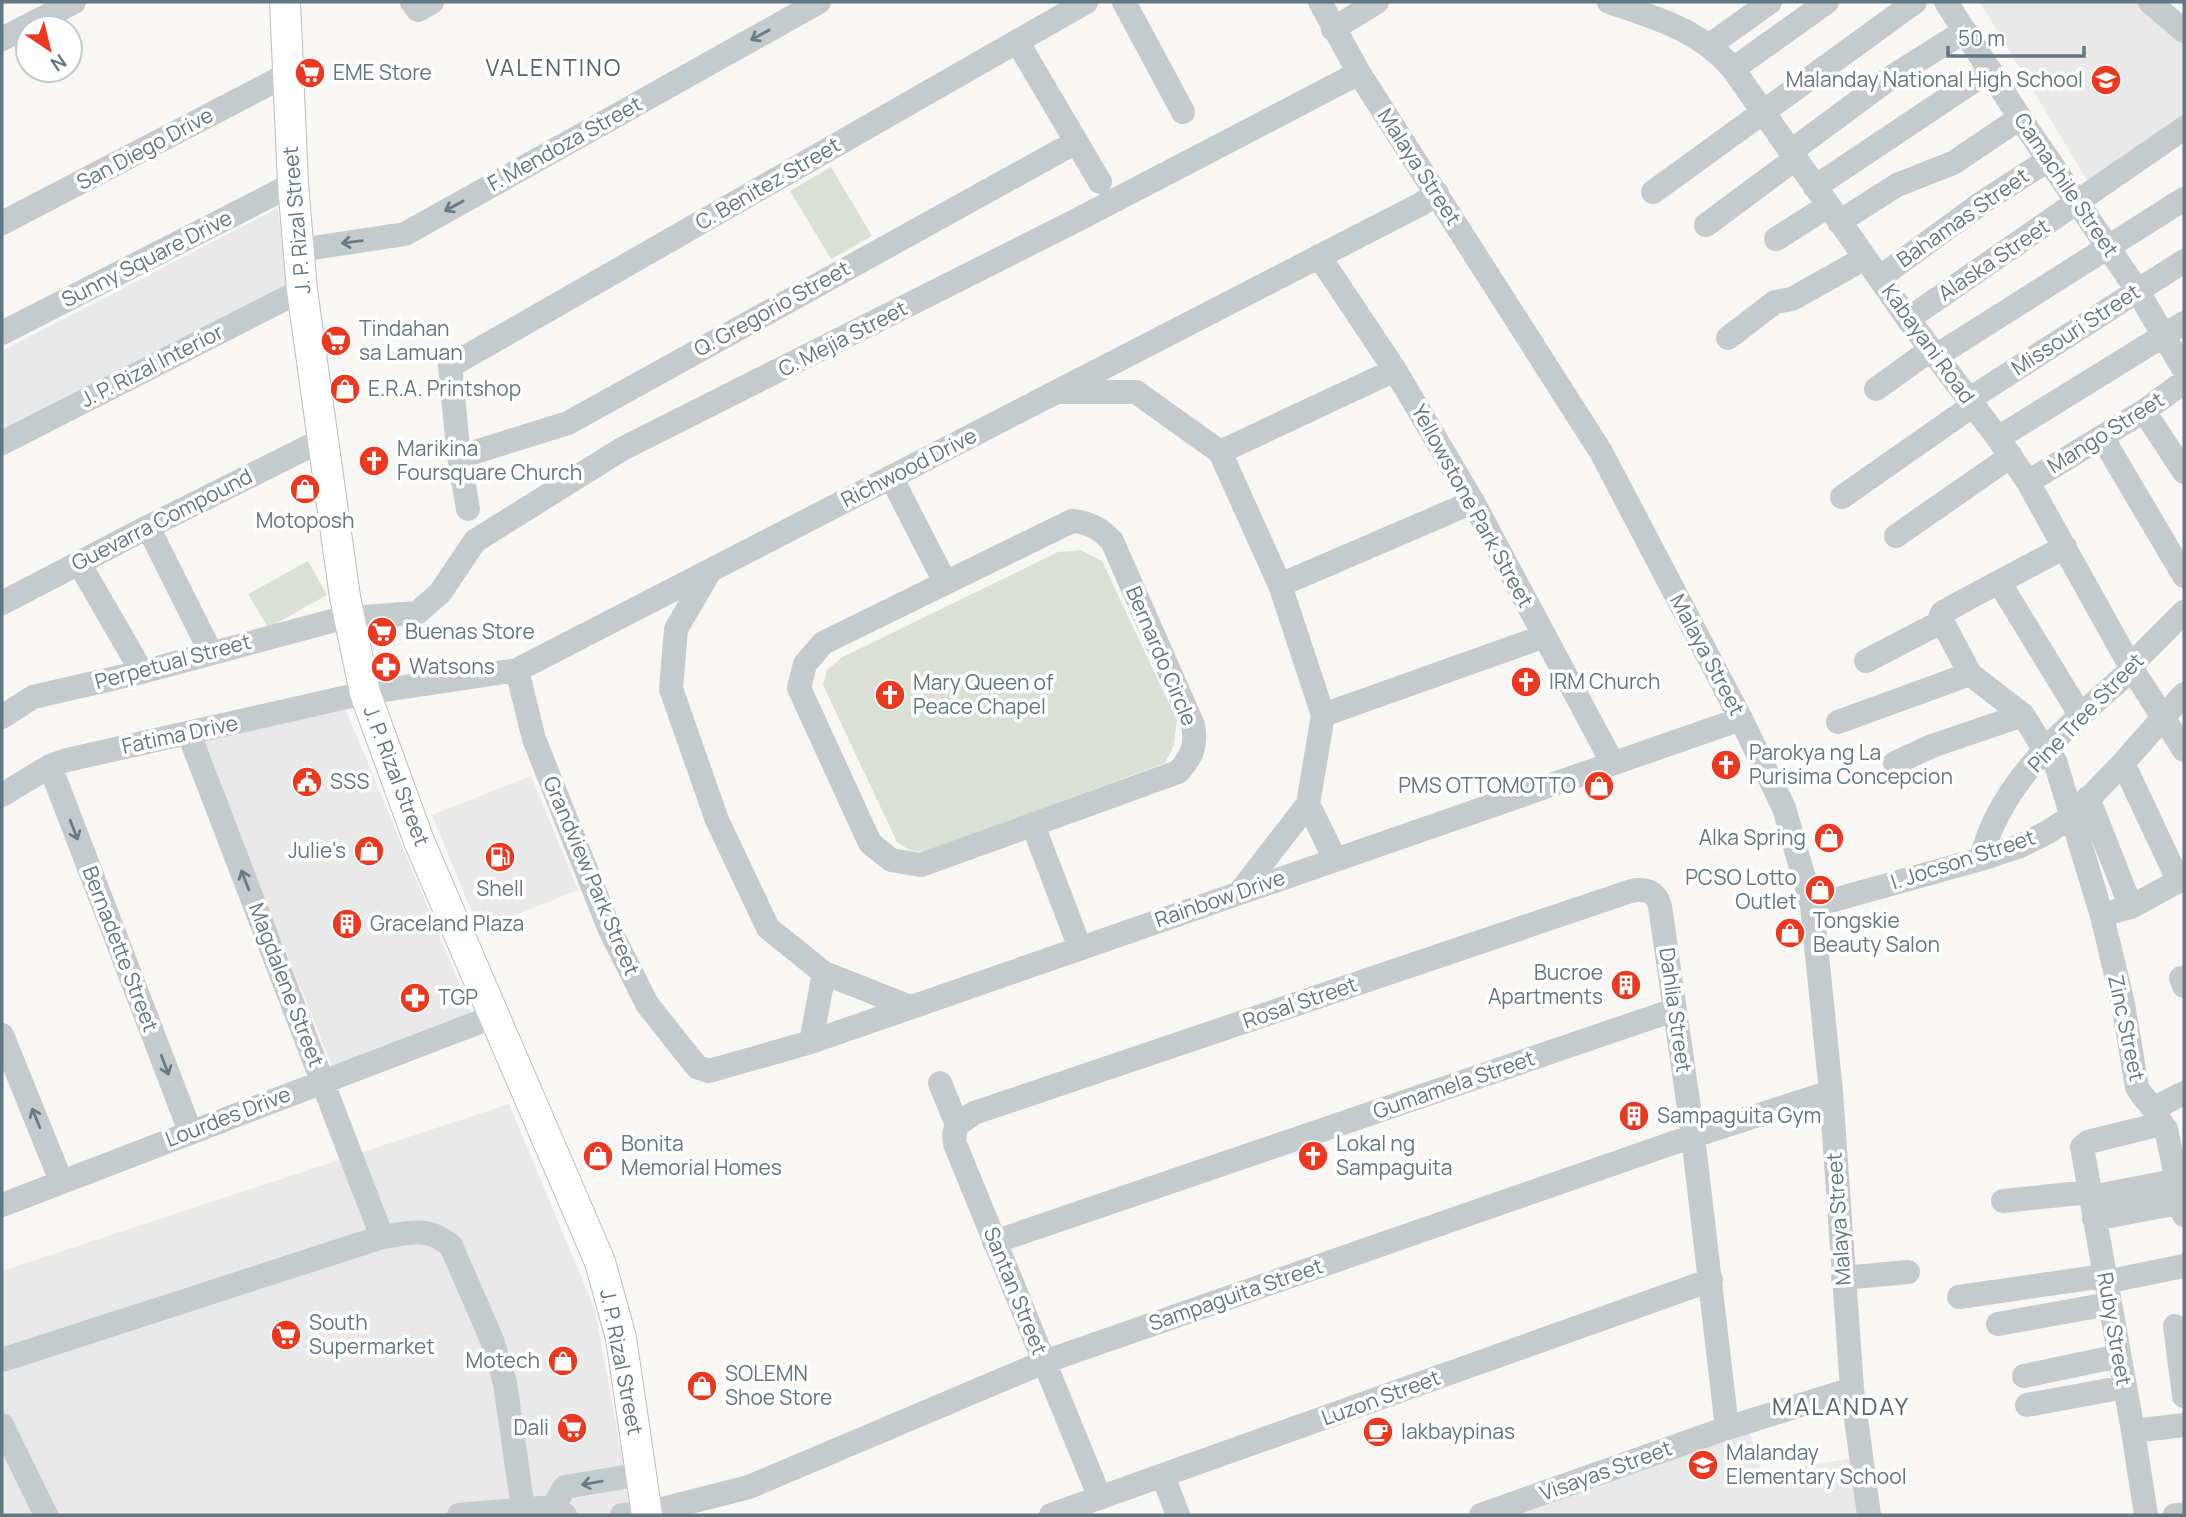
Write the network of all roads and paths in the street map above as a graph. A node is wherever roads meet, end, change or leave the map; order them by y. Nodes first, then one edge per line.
1 (74, 2) edge
2 (285, 2) edge
3 (412, 2) edge
4 (432, 2) edge
5 (820, 2) edge
6 (1086, 2) edge
7 (1124, 2) edge
8 (1320, 2) edge
9 (1377, 2) edge
10 (1609, 2) edge
11 (1769, 2) edge
12 (1827, 2) edge
13 (1915, 2) edge
14 (1946, 2) edge
15 (2150, 2) edge
16 (1673, 12) edge
17 (1333, 29) junction
18 (1965, 31) junction
19 (2184, 31) edge
20 (2, 39) edge
21 (1017, 41) junction
22 (1710, 45) junction
23 (1733, 69) junction
24 (1990, 69) junction
25 (288, 74) junction
26 (1359, 74) junction
27 (1182, 112) dead end
28 (1763, 113) junction
29 (2020, 118) junction
30 (2184, 128) edge
31 (1076, 142) junction
32 (1793, 155) junction
33 (2048, 160) junction
34 (1100, 182) dead end
35 (293, 184) junction
36 (1653, 192) dead end
37 (1437, 193) junction
38 (2184, 199) edge
39 (2078, 203) junction
40 (1827, 205) junction
41 (2, 223) edge
42 (1706, 225) dead end
43 (1776, 239) dead end
44 (2109, 247) junction
45 (299, 250) junction
46 (1320, 256) junction
47 (2184, 261) edge
48 (1872, 268) junction
49 (302, 290) junction
50 (2137, 290) junction
51 (1908, 319) junction
52 (2174, 329) edge
53 (2, 333) edge
54 (1728, 338) dead end
55 (1139, 349) junction
56 (1932, 353) junction
57 (1395, 370) junction
58 (2184, 370) edge
59 (2184, 382) edge
60 (1875, 388) dead end
61 (1057, 392) junction
62 (1136, 392) junction
63 (1970, 403) junction
64 (2144, 411) junction
65 (2102, 437) junction
66 (324, 439) junction
67 (2, 443) edge
68 (2005, 447) junction
69 (1220, 452) junction
70 (460, 457) junction
71 (2184, 472) edge
72 (891, 477) junction
73 (2028, 482) junction
74 (1842, 497) dead end
75 (1473, 502) junction
76 (468, 509) dead end
77 (148, 527) junction
78 (1896, 536) dead end
79 (2065, 547) junction
80 (79, 562) junction
81 (710, 571) junction
82 (2184, 576) edge
83 (945, 582) junction
84 (1999, 582) junction
85 (1280, 585) junction
86 (651, 601) junction
87 (2, 603) edge
88 (2184, 612) edge
89 (350, 618) junction
90 (1940, 620) junction
91 (676, 629) junction
92 (1545, 636) junction
93 (211, 653) junction
94 (1866, 661) dead end
95 (2132, 669) junction
96 (517, 670) junction
97 (142, 672) junction
98 (1970, 674) junction
99 (365, 693) junction
100 (2184, 694) edge
101 (1323, 715) junction
102 (2023, 715) junction
103 (2081, 716) junction
104 (2, 718) edge
105 (1741, 719) junction
106 (2164, 719) junction
107 (1838, 722) dead end
108 (189, 734) junction
109 (2044, 749) junction
110 (2184, 749) edge
111 (1612, 762) junction
112 (1895, 763) dead end
113 (2123, 763) junction
114 (50, 766) junction
115 (2, 795) edge
116 (1308, 804) junction
117 (2080, 807) junction
118 (1032, 825) junction
119 (1335, 859) junction
120 (1981, 859) junction
121 (2182, 880) edge
122 (1646, 890) joint
123 (1240, 892) junction
124 (1812, 906) junction
125 (2131, 906) junction
126 (2102, 916) junction
127 (1080, 948) junction
128 (824, 972) junction
129 (910, 1007) junction
130 (1674, 1010) junction
131 (495, 1016) junction
132 (2, 1035) edge
133 (811, 1042) junction
134 (697, 1067) joint
135 (322, 1081) junction
136 (940, 1083) dead end
137 (1831, 1092) junction
138 (2184, 1093) edge
139 (2158, 1116) junction
140 (957, 1125) junction
141 (190, 1131) junction
142 (1693, 1136) junction
143 (61, 1181) junction
144 (2182, 1196) edge
145 (2003, 1200) dead end
146 (2091, 1203) junction
147 (2, 1205) edge
148 (382, 1237) junction
149 (994, 1242) junction
150 (2184, 1266) edge
151 (1909, 1272) dead end
152 (1843, 1278) junction
153 (1711, 1280) junction
154 (2106, 1288) junction
155 (1959, 1297) dead end
156 (1998, 1324) dead end
157 (2175, 1326) dead end
158 (2119, 1356) junction
159 (2, 1360) edge
160 (1044, 1362) junction
161 (2024, 1376) dead end
162 (2125, 1387) junction
163 (1852, 1389) junction
164 (2184, 1396) edge
165 (2027, 1405) dead end
166 (2, 1425) edge
167 (2184, 1425) edge
168 (1727, 1428) junction
169 (2133, 1431) junction
170 (642, 1474) junction
171 (1163, 1476) junction
172 (1100, 1498) junction
173 (523, 1510) junction
174 (559, 1511) edge
175 (46, 1515) edge
176 (459, 1515) edge
177 (639, 1515) edge
178 (1051, 1515) edge
179 (1178, 1515) edge
180 (1481, 1515) edge
181 (1869, 1515) edge
182 (2146, 1515) edge
183 (2175, 1515) edge
184 (2184, 1515) edge

1 - 20 street
2 - 25 main road, J. P. Rizal Street
3 - 4 street
5 -> 45 street, F. Mendoza Street
6 - 21 street, C. Benitez Street
7 - 27 street
8 - 17 street, Malaya Street
9 - 17 street
10 - 16 street, Kabayani Road
11 - 22 street
12 - 23 street
13 - 28 street
14 - 18 street, Camachile Street
15 - 19 street
16 - 22 street, Kabayani Road
17 - 26 street, Malaya Street
18 - 24 street, Camachile Street
18 - 32 street
21 - 31 street
21 - 70 street, C. Benitez Street
22 - 23 street, Kabayani Road
23 - 28 street, Kabayani Road
24 - 29 street, Camachile Street
24 - 40 street
25 - 35 main road, J. P. Rizal Street
25 - 41 street, San Diego Drive
26 - 37 street, Malaya Street
26 - 89 street, C. Mejia Street
28 - 32 street, Kabayani Road
28 - 36 street
29 - 33 street, Camachile Street
29 - 40 street
30 - 39 street, Alaska Street
31 - 34 street
31 - 70 street, Q. Gregorio Street
32 - 40 street, Kabayani Road
32 - 42 street
33 - 39 street, Camachile Street
33 - 48 street, Bahamas Street
35 - 45 main road, J. P. Rizal Street
35 - 53 street, Sunny Square Drive
37 - 46 street, Richwood Drive
37 - 105 street, Malaya Street
38 - 44 street
39 - 44 street, Camachile Street
39 - 51 street, Alaska Street
40 - 43 street
40 - 48 street, Kabayani Road
44 - 50 street, Camachile Street
44 - 56 street
45 - 49 main road, J. P. Rizal Street
46 - 55 street, Richwood Drive
46 - 57 street, Yellowstone Park Street
47 - 50 street, Missouri Street
48 - 51 street, Kabayani Road
48 - 54 street, Bahamas Street
49 - 66 main road, J. P. Rizal Street
49 - 67 street, J. P. Rizal Interior
50 - 52 street, Camachile Street
50 - 63 street, Missouri Street
51 - 56 street, Kabayani Road
52 - 58 street, Camachile Street
52 - 68 street
55 - 61 street, Richwood Drive
55 - 62 street
56 - 60 street
56 - 63 street, Kabayani Road
57 - 69 street
57 - 75 street, Yellowstone Park Street
59 - 64 street, Mango Street
61 - 62 street
61 - 72 street, Richwood Drive
62 - 69 street
63 - 68 street, Kabayani Road
63 - 74 street, Missouri Street
64 - 65 street, Mango Street
64 - 71 street
65 - 73 street, Mango Street
65 - 82 street
66 - 77 street, Guevarra Compound
66 - 89 main road, J. P. Rizal Street
68 - 73 street, Kabayani Road
68 - 78 street
69 - 85 street
70 - 76 street
72 - 81 street, Richwood Drive
72 - 83 street
73 - 79 street, Kabayani Road
75 - 85 street
75 - 92 street, Yellowstone Park Street
77 - 80 street, Guevarra Compound
77 - 93 street
79 - 84 street
79 - 95 street, Kabayani Road
80 - 87 street, Guevarra Compound
80 - 97 street
81 - 86 street, Richwood Drive
81 - 91 street
83 - 118 street, Bernardo Circle
83 - 118 street, Bernardo Circle
84 - 90 street
84 - 103 street
85 - 101 street
86 - 91 street
86 - 96 street, Richwood Drive
88 - 95 street, Pine Tree Street
89 - 93 street, Perpetual Street
89 - 99 main road, J. P. Rizal Street
90 - 94 street
90 - 98 street
91 - 128 street
92 - 101 street
92 - 111 street, Yellowstone Park Street
93 - 97 street, Perpetual Street
95 - 103 street, Pine Tree Street
95 - 106 street, Kabayani Road
96 - 99 street, Richwood Drive
96 - 134 street, Grandview Park Street
97 - 104 street, Perpetual Street
98 - 102 street
98 - 107 street
99 - 108 street, Fatima Drive
99 - 131 main road, J. P. Rizal Street
100 - 106 street, I. Jocson Street
101 - 116 street
102 - 109 street
102 - 112 street
103 - 109 street, Pine Tree Street
105 - 111 street, Rainbow Drive
105 - 124 street, Malaya Street
106 - 110 street, Kabayani Road
106 - 113 street, I. Jocson Street
108 - 114 street, Fatima Drive
135 -> 108 street, Magdalene Street
109 - 117 street
109 - 120 street, Pine Tree Street
111 - 119 street, Rainbow Drive
113 - 117 street, I. Jocson Street
113 - 121 street
114 - 115 street, Fatima Drive
114 -> 141 street, Bernadette Street
116 - 119 street
116 - 123 street
117 - 120 street, I. Jocson Street
117 - 125 street
117 - 126 street, Zinc Street
118 - 127 street
119 - 123 street, Rainbow Drive
120 - 124 street, I. Jocson Street
121 - 125 street
122 - 130 street, Dahlia Street
122 - 140 street, Rosal Street
123 - 127 street, Rainbow Drive
124 - 137 street, Malaya Street
125 - 126 street
126 - 139 street, Zinc Street
127 - 129 street, Rainbow Drive
128 - 129 street
128 - 133 street
129 - 133 street, Rainbow Drive
130 - 142 street, Dahlia Street
130 - 149 street, Gumamela Street
131 - 135 street, Lourdes Drive
131 - 170 main road, J. P. Rizal Street
143 -> 132 street
133 - 134 street, Rainbow Drive
135 - 141 street, Lourdes Drive
135 - 148 street, Magdalene Street
136 - 140 street, Santan Street
137 - 142 street, Sampaguita Street
137 - 152 street, Malaya Street
138 - 139 street
139 - 144 street, Zinc Street
139 - 146 street, Ruby Street
140 - 149 street, Santan Street
141 - 143 street, Lourdes Drive
142 - 153 street
142 - 160 street, Sampaguita Street
143 - 147 street, Lourdes Drive
144 - 146 street
145 - 146 street
146 - 154 street, Ruby Street
148 - 159 street
148 - 173 street
149 - 160 street, Santan Street
150 - 154 street
151 - 152 street
152 - 163 street, Malaya Street
153 - 168 street
153 - 171 street, Luzon Street
154 - 155 street
154 - 156 street
154 - 158 street, Ruby Street
157 - 164 street
158 - 161 street
158 - 162 street, Ruby Street
160 - 172 street, Santan Street
160 - 177 street, Sampaguita Street
162 - 165 street
162 - 169 street, Ruby Street
163 - 168 street, Visayas Street
163 - 181 street, Malaya Street
166 - 175 street
167 - 169 street
168 - 180 street, Visayas Street
169 - 182 street, Ruby Street
170 -> 174 street
170 - 177 main road, J. P. Rizal Street
171 - 172 street, Luzon Street
171 - 179 street
172 - 178 street, Luzon Street
173 - 174 street
173 - 176 street
183 - 184 street

